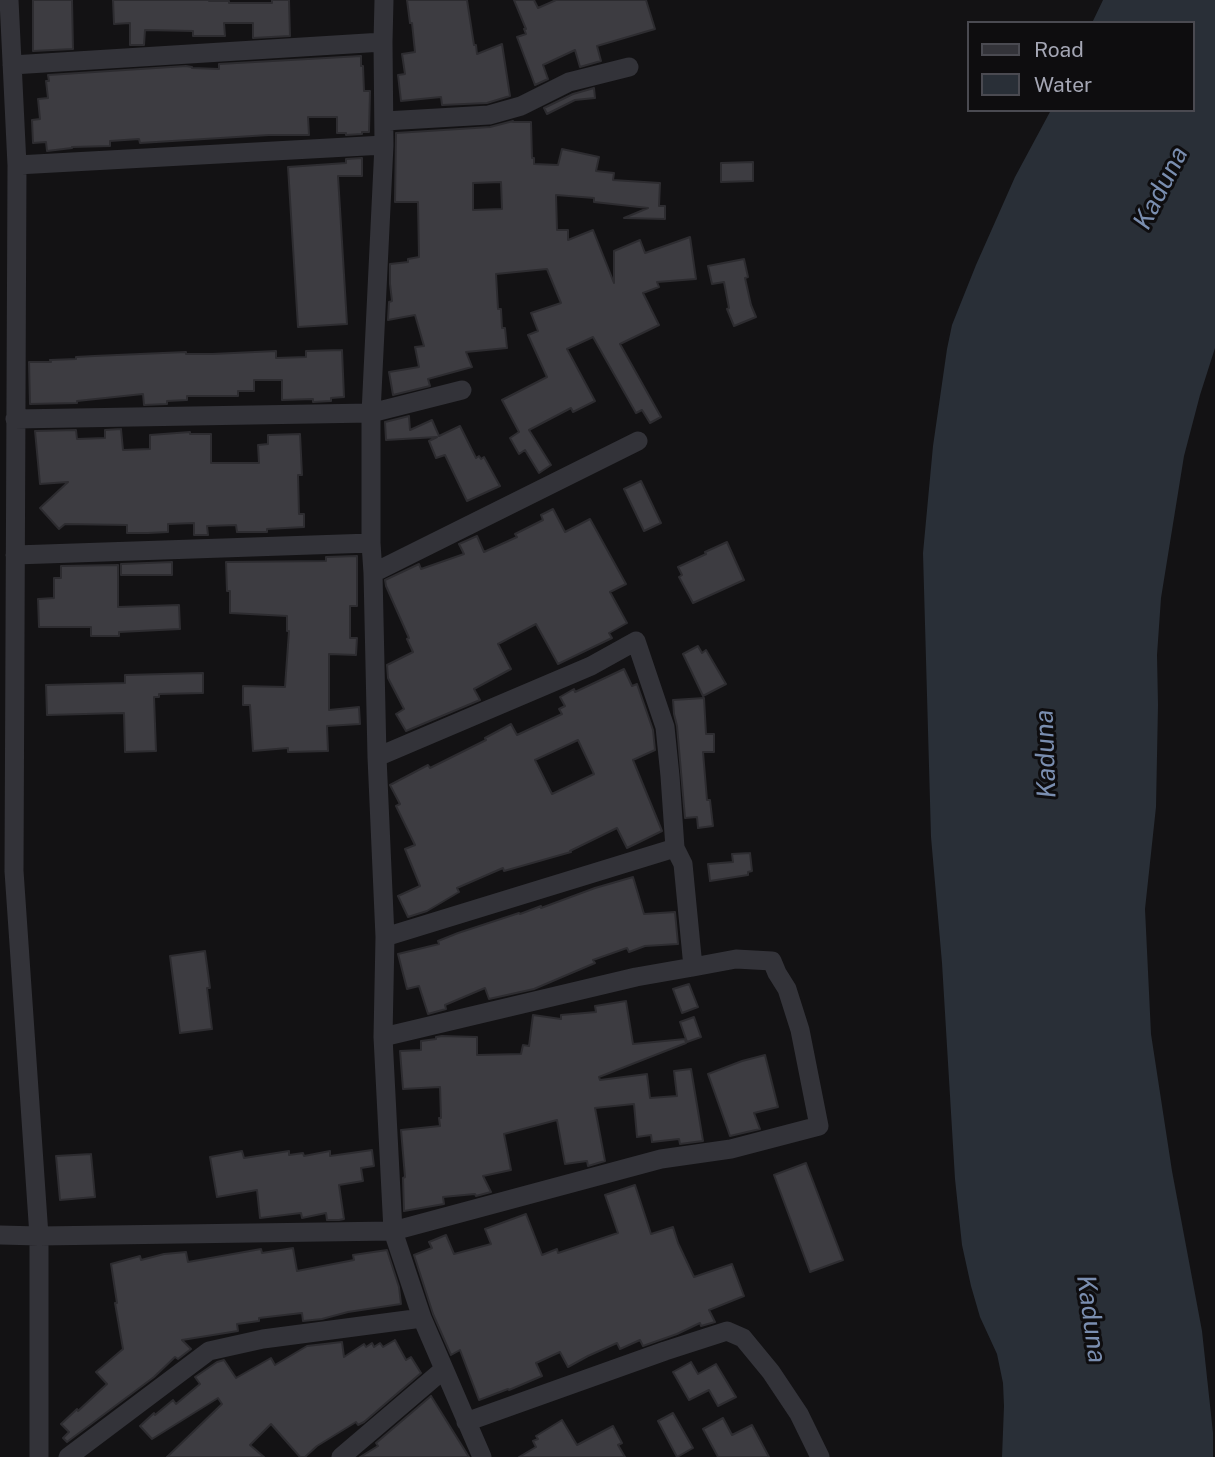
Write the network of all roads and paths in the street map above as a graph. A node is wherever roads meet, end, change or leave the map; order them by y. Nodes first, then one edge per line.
1 (9, 0) edge
2 (384, 0) edge
3 (383, 42) junction
4 (12, 65) junction
5 (629, 67) dead end
6 (384, 121) junction
7 (384, 145) junction
8 (17, 165) junction
9 (8, 307) edge
10 (462, 390) dead end
11 (371, 413) junction
12 (15, 419) junction
13 (638, 441) dead end
14 (8, 489) edge
15 (371, 543) junction
16 (15, 555) junction
17 (373, 573) junction
18 (7, 669) edge
19 (377, 757) junction
20 (675, 848) junction
21 (7, 871) edge
22 (385, 937) junction
23 (693, 967) junction
24 (383, 1037) junction
25 (393, 1231) junction
26 (0, 1235) edge
27 (39, 1236) junction
28 (422, 1318) junction
29 (443, 1370) junction
30 (466, 1422) junction
31 (39, 1457) edge
32 (68, 1457) edge
33 (341, 1457) edge
34 (482, 1457) edge
35 (820, 1457) edge

1 - 4 street
2 - 3 street
3 - 4 street
3 - 6 street
4 - 8 street
5 - 6 street
6 - 7 street
7 - 8 street
7 - 11 street
8 - 9 street
9 - 12 street
10 - 11 street
11 - 12 street
11 - 15 street
12 - 14 street
13 - 17 street
14 - 16 street
15 - 16 street
15 - 17 street
16 - 18 street
17 - 19 street
18 - 21 street
19 - 20 street
19 - 22 street
20 - 22 street
20 - 23 street
21 - 27 street
22 - 24 street
23 - 24 street
23 - 25 street
24 - 25 street
25 - 27 street
25 - 28 street
26 - 27 street
27 - 31 street
28 - 29 street
28 - 32 street
29 - 30 street
29 - 33 street
30 - 34 street
30 - 35 street

